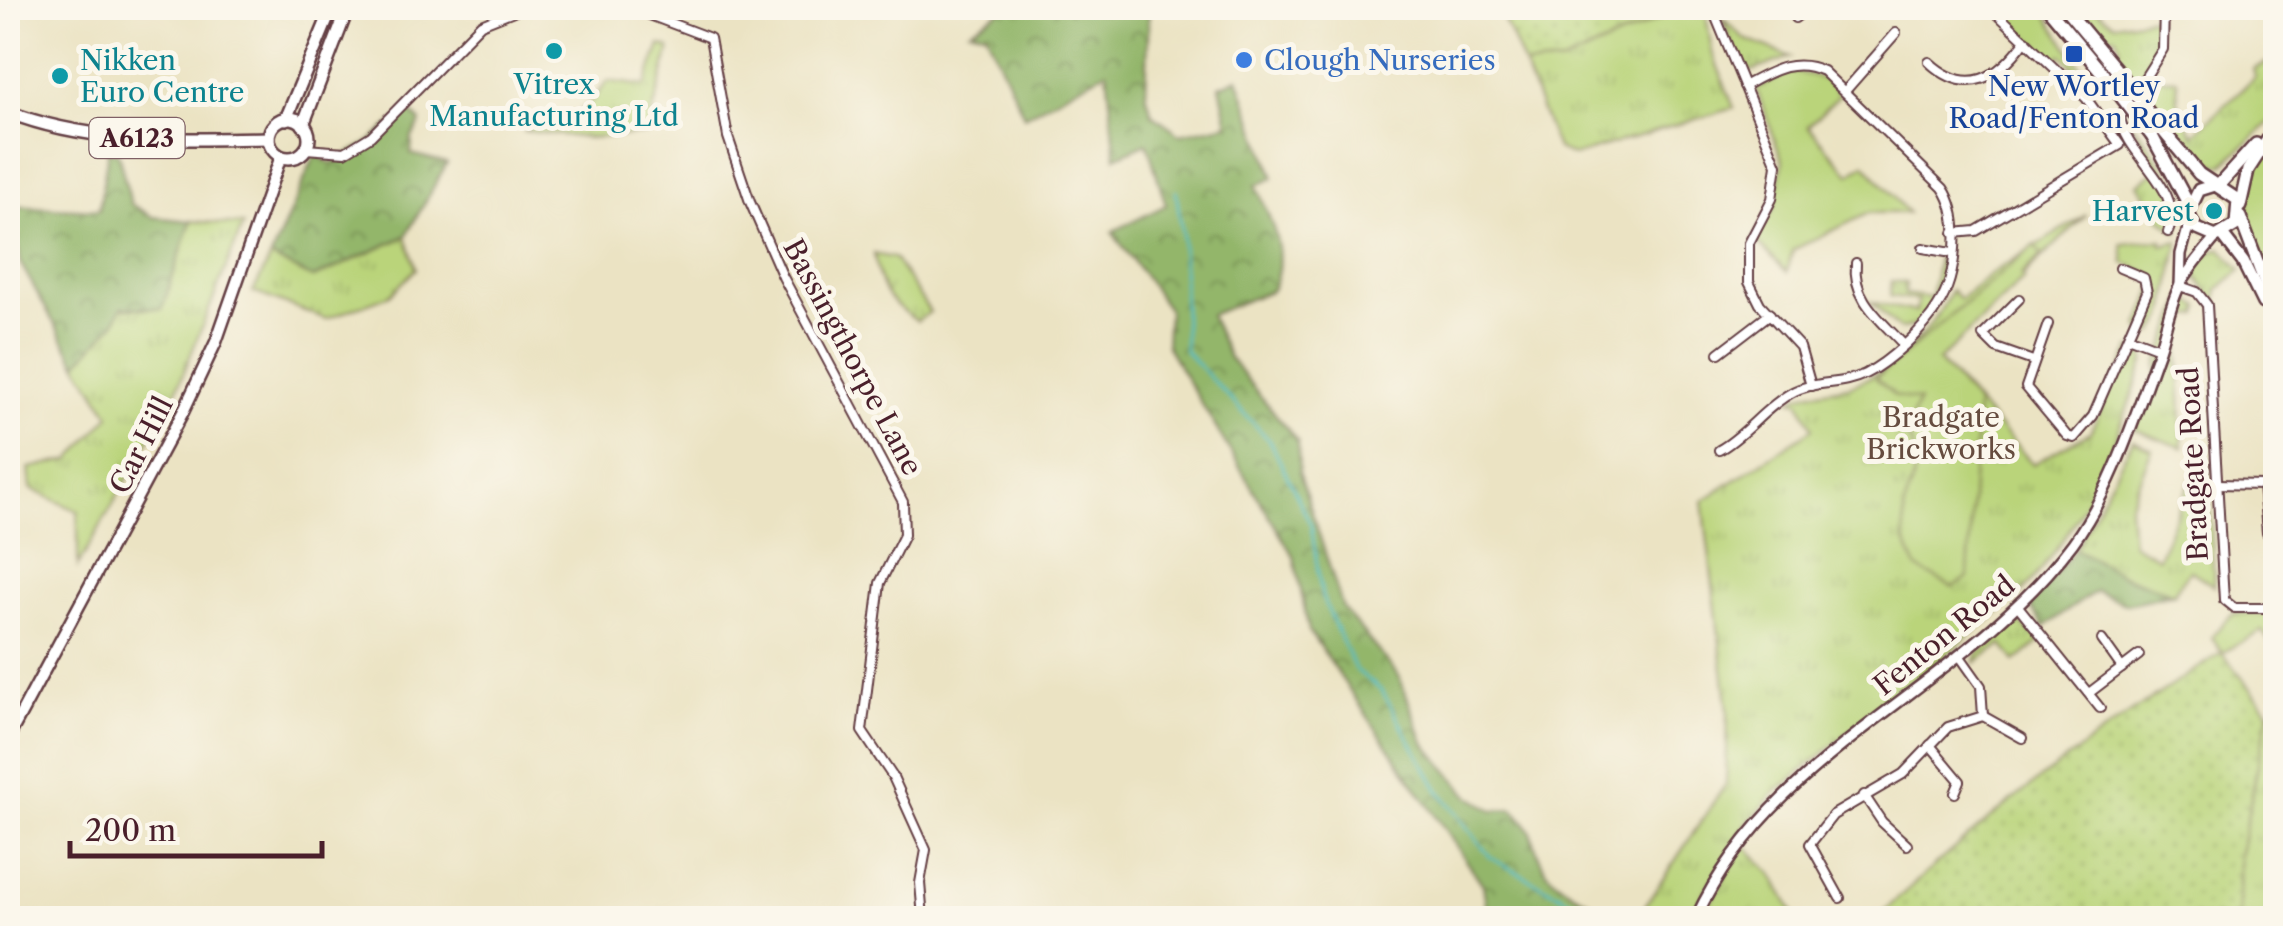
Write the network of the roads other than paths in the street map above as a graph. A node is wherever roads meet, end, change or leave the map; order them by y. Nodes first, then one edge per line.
1 (10, 8) edge
2 (332, 8) edge
3 (348, 8) edge
4 (521, 8) edge
5 (631, 8) edge
6 (1712, 8) edge
7 (1808, 8) edge
8 (1990, 8) edge
9 (2048, 8) edge
10 (2065, 8) edge
11 (2164, 8) edge
12 (1795, 18) dead end
13 (8, 30) edge
14 (1896, 33) dead end
15 (2026, 40) junction
16 (1929, 62) dead end
17 (1744, 86) junction
18 (1846, 90) junction
19 (8, 112) edge
20 (286, 119) junction
21 (304, 124) junction
22 (2276, 127) edge
23 (2155, 130) junction
24 (270, 138) junction
25 (2263, 141) junction
26 (306, 149) junction
27 (281, 156) junction
28 (2216, 185) junction
29 (2189, 205) junction
30 (2240, 212) junction
31 (2190, 221) junction
32 (2168, 232) dead end
33 (1954, 233) junction
34 (2220, 236) junction
35 (1922, 248) dead end
36 (1952, 253) junction
37 (1856, 263) dead end
38 (2120, 268) dead end
39 (2180, 286) junction
40 (2019, 299) dead end
41 (1770, 314) junction
42 (2276, 315) edge
43 (2048, 324) dead end
44 (2130, 338) junction
45 (1902, 344) junction
46 (2159, 348) junction
47 (1719, 353) dead end
48 (2033, 361) junction
49 (1812, 386) junction
50 (1718, 450) dead end
51 (2276, 474) edge
52 (2216, 484) junction
53 (2264, 485) junction
54 (2267, 533) dead end
55 (2018, 606) junction
56 (2276, 608) edge
57 (2102, 640) dead end
58 (2140, 655) dead end
59 (1959, 656) junction
60 (2122, 668) junction
61 (2089, 693) junction
62 (2100, 708) dead end
63 (1982, 716) junction
64 (8, 738) edge
65 (2022, 738) dead end
66 (1930, 746) junction
67 (1955, 793) dead end
68 (1864, 795) junction
69 (1897, 836) junction
70 (1890, 844) dead end
71 (1907, 845) dead end
72 (1840, 898) dead end
73 (923, 918) edge
74 (1696, 918) edge

1 - 13 street
2 - 20 main road
3 - 21 main road
4 - 26 street
5 - 73 street, Bassingthorpe Lane
6 - 17 street
7 - 12 street
8 - 15 street
9 - 23 main road, bridge
10 - 23 main road, bridge
11 - 32 street
14 - 18 street
15 - 16 street
15 - 33 street
17 - 18 street
17 - 41 street
18 - 33 street
19 - 24 main road, A6123
20 - 21 main road
20 - 24 main road
21 - 26 main road
22 - 25 main road
23 - 28 main road
23 - 29 main road
24 - 27 main road
25 - 28 main road
25 - 30 main road
26 - 27 main road
27 - 64 main road, Car Hill
28 - 29 main road
28 - 30 main road
29 - 31 main road
30 - 34 main road
30 - 42 main road
31 - 34 main road
31 - 39 street, Fenton Road
33 - 36 street
34 - 39 street, Fenton Road
34 - 42 main road
35 - 36 street
36 - 45 street
37 - 45 street
38 - 44 street
39 - 46 street, Fenton Road
39 - 52 street, Bradgate Road
40 - 48 street
41 - 47 street
41 - 49 street
43 - 48 street
44 - 46 street
44 - 48 street
45 - 49 street
46 - 55 street, Fenton Road
49 - 50 street
51 - 53 street
52 - 53 street
52 - 56 street, Bradgate Road
53 - 54 street
55 - 59 street, Fenton Road
55 - 61 street
57 - 60 street
58 - 60 street
59 - 63 street
59 - 74 street, Fenton Road
60 - 61 street
61 - 62 street
63 - 65 street
63 - 66 street
66 - 67 street
66 - 68 street
68 - 69 street
68 - 72 street
69 - 70 street
69 - 71 street

